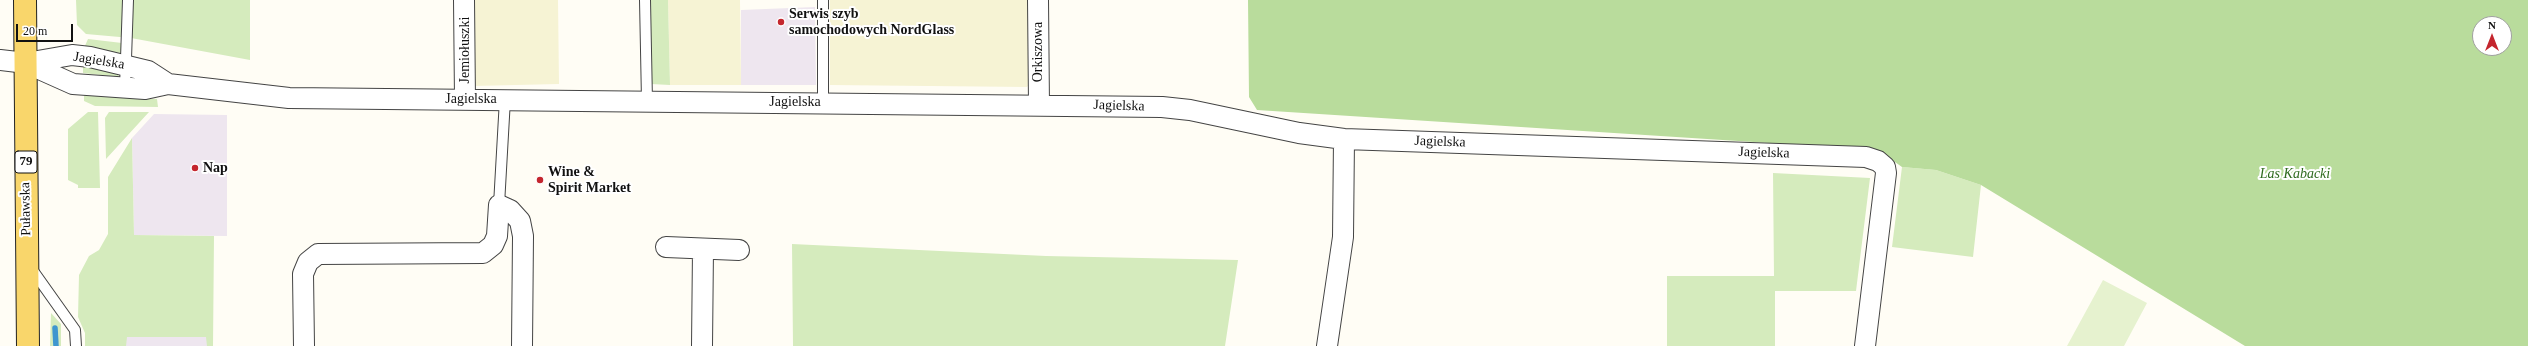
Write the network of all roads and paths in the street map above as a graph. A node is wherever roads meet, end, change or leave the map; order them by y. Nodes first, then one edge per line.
1 (25, 0) edge
2 (128, 0) edge
3 (464, 0) edge
4 (645, 0) edge
5 (822, 0) edge
6 (1038, 0) edge
7 (0, 60) edge
8 (26, 63) junction
9 (127, 65) junction
10 (168, 84) junction
11 (125, 88) junction
12 (505, 99) junction
13 (465, 100) junction
14 (647, 101) junction
15 (823, 102) junction
16 (1039, 104) junction
17 (1344, 138) junction
18 (499, 205) junction
19 (666, 247) dead end
20 (703, 248) junction
21 (739, 250) dead end
22 (27, 262) junction
23 (28, 346) edge
24 (76, 346) edge
25 (304, 346) edge
26 (522, 346) edge
27 (702, 346) edge
28 (1327, 346) edge
29 (1865, 346) edge

1 - 8 main road, Puławska / 79
2 - 9 lane
3 - 13 street, Jemiołuszki
4 - 14 lane
5 - 15 lane
6 - 16 street, Orkiszowa
7 - 8 street, Jagielska
8 - 9 street, Jagielska
8 - 11 street, Jagielska
8 - 22 main road, Puławska / 79
9 - 10 street, Jagielska
9 - 11 lane
10 - 11 street, Jagielska
10 - 13 street, Jagielska
12 - 13 street, Jagielska
12 - 14 street, Jagielska
12 - 18 lane
14 - 15 street, Jagielska
15 - 16 street, Jagielska
16 - 17 street, Jagielska
17 - 28 street
17 - 29 street, Jagielska
18 - 25 street
18 - 26 street
19 - 20 street
20 - 21 street
20 - 27 street
22 - 23 main road, Puławska / 79
22 - 24 lane

